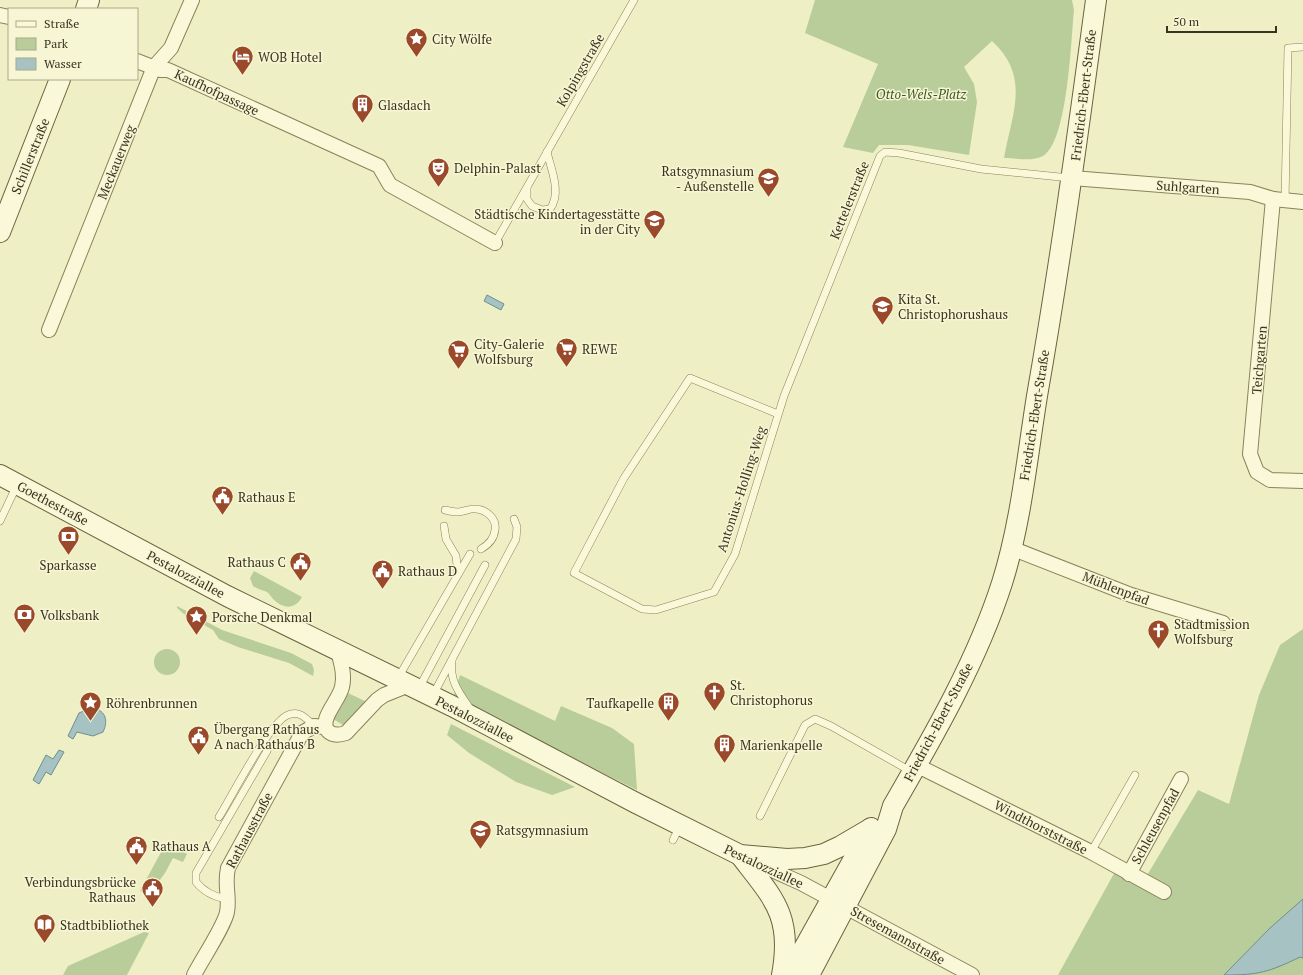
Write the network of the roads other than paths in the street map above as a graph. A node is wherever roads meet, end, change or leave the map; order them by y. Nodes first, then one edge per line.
1 (192, 0) edge
2 (634, 0) edge
3 (1096, 0) edge
4 (1303, 47) edge
5 (138, 61) edge
6 (154, 67) junction
7 (60, 80) edge
8 (547, 152) junction
9 (1072, 178) junction
10 (527, 188) junction
11 (1279, 201) junction
12 (1303, 202) edge
13 (0, 232) edge
14 (495, 243) joint
15 (49, 330) dead end
16 (786, 391) joint
17 (778, 414) junction
18 (9, 480) edge
19 (1303, 481) edge
20 (445, 510) dead end
21 (514, 519) dead end
22 (0, 521) edge
23 (444, 526) dead end
24 (105, 531) joint
25 (1011, 548) junction
26 (481, 549) dead end
27 (470, 554) dead end
28 (485, 565) dead end
29 (458, 574) junction
30 (1223, 623) dead end
31 (338, 651) junction
32 (453, 656) junction
33 (414, 688) junction
34 (478, 720) junction
35 (319, 726) junction
36 (267, 751) dead end
37 (914, 768) junction
38 (1135, 775) dead end
39 (1180, 779) dead end
40 (893, 806) junction
41 (760, 816) dead end
42 (220, 817) dead end
43 (870, 828) junction
44 (1091, 852) junction
45 (740, 855) junction
46 (1129, 874) junction
47 (1164, 892) dead end
48 (227, 899) junction
49 (838, 903) junction
50 (194, 975) edge
51 (782, 975) edge
52 (790, 975) edge
53 (809, 975) edge
54 (972, 975) edge

1 - 6 street, Meckauerweg
2 - 8 lane, Kolpingstraße
3 - 9 street, Friedrich-Ebert-Straße
4 - 11 lane
5 - 6 street, Kaufhofpassage
6 - 14 street, Kaufhofpassage
6 - 15 street, Meckauerweg
7 - 13 street, Schillerstraße
8 - 10 lane, Kolpingstraße
8 - 10 lane
9 - 11 street, Suhlgarten
9 - 16 lane, Kettelerstraße
9 - 25 street, Friedrich-Ebert-Straße
10 - 14 lane, Kolpingstraße
11 - 12 street, Suhlgarten
11 - 19 street, Teichgarten
16 - 17 lane, Antonius-Holling-Weg
17 - 17 lane, Antonius-Holling-Weg
18 - 22 lane
18 - 24 street, Goethestraße
20 - 26 lane
21 - 32 lane
23 - 29 lane
24 - 31 street, Pestalozziallee
25 - 30 street, Mühlenpfad
25 - 37 street, Friedrich-Ebert-Straße
27 - 29 lane
28 - 33 lane
29 - 33 lane
31 - 33 street, Pestalozziallee
31 - 35 street, Rathausstraße
32 - 33 lane
32 - 34 lane
33 - 34 street, Pestalozziallee
33 - 35 street
34 - 45 street, Pestalozziallee
35 - 42 lane
35 - 48 street, Rathausstraße
36 - 48 lane
37 - 40 street, Friedrich-Ebert-Straße
37 - 41 lane
37 - 44 street, Windthorststraße
38 - 44 lane
39 - 46 street, Schleusenpfad
40 - 43 street, Friedrich-Ebert-Straße
40 - 49 street, Friedrich-Ebert-Straße
43 - 45 street
43 - 49 street, Friedrich-Ebert-Straße
44 - 46 street, Windthorststraße
45 - 49 street, Pestalozziallee
45 - 51 street
46 - 47 street, Windthorststraße
48 - 50 street, Rathausstraße
49 - 52 street, Friedrich-Ebert-Straße
49 - 53 street, Friedrich-Ebert-Straße
49 - 54 street, Stresemannstraße

